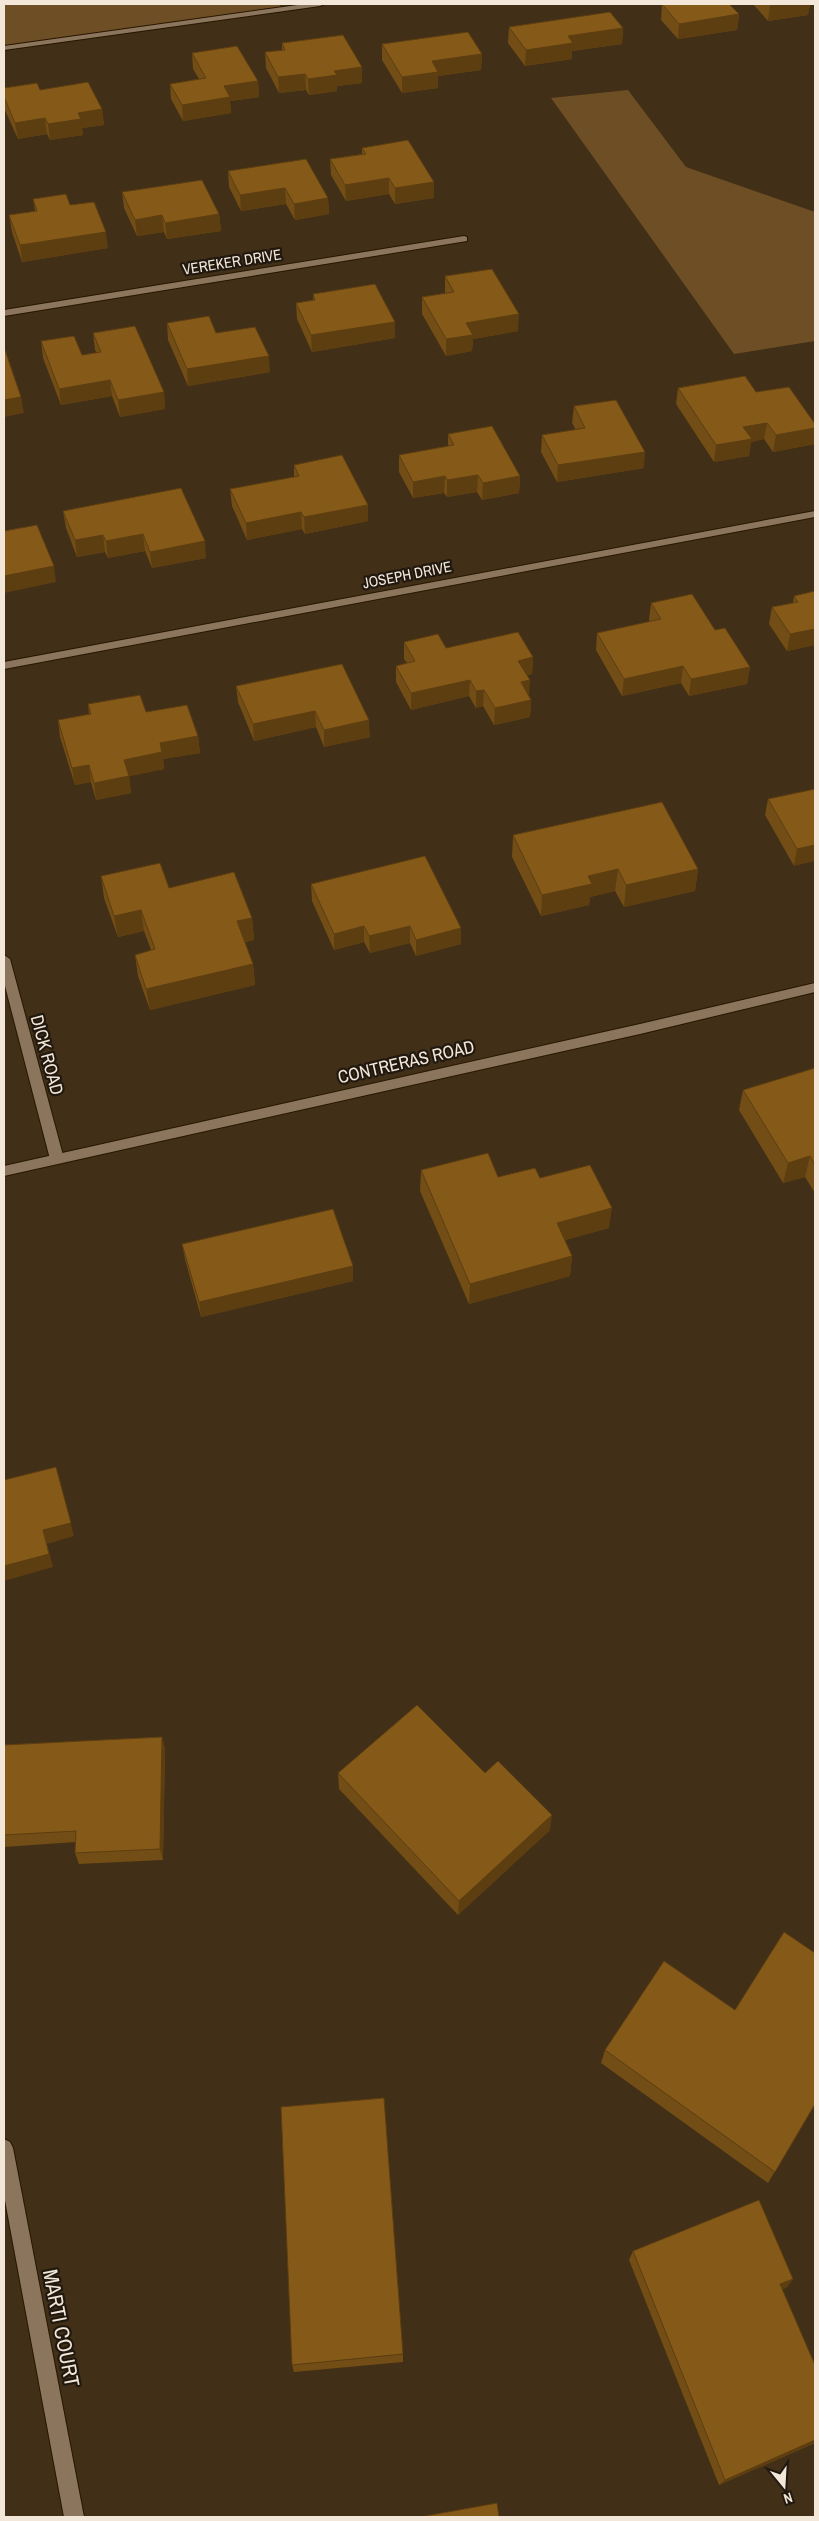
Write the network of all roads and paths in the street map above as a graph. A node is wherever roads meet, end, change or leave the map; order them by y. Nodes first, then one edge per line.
1 (320, 4) edge
2 (4, 48) edge
3 (464, 239) dead end
4 (4, 313) edge
5 (815, 514) edge
6 (4, 666) edge
7 (4, 959) edge
8 (815, 987) edge
9 (57, 1160) junction
10 (4, 1172) edge
11 (4, 2148) edge
12 (74, 2517) edge

1 - 2 street
3 - 4 street, VEREKER DRIVE
5 - 6 street, JOSEPH DRIVE
7 - 9 street, DICK ROAD
8 - 9 street, CONTRERAS ROAD
9 - 10 street, CONTRERAS ROAD
11 - 12 street, MARTI COURT

